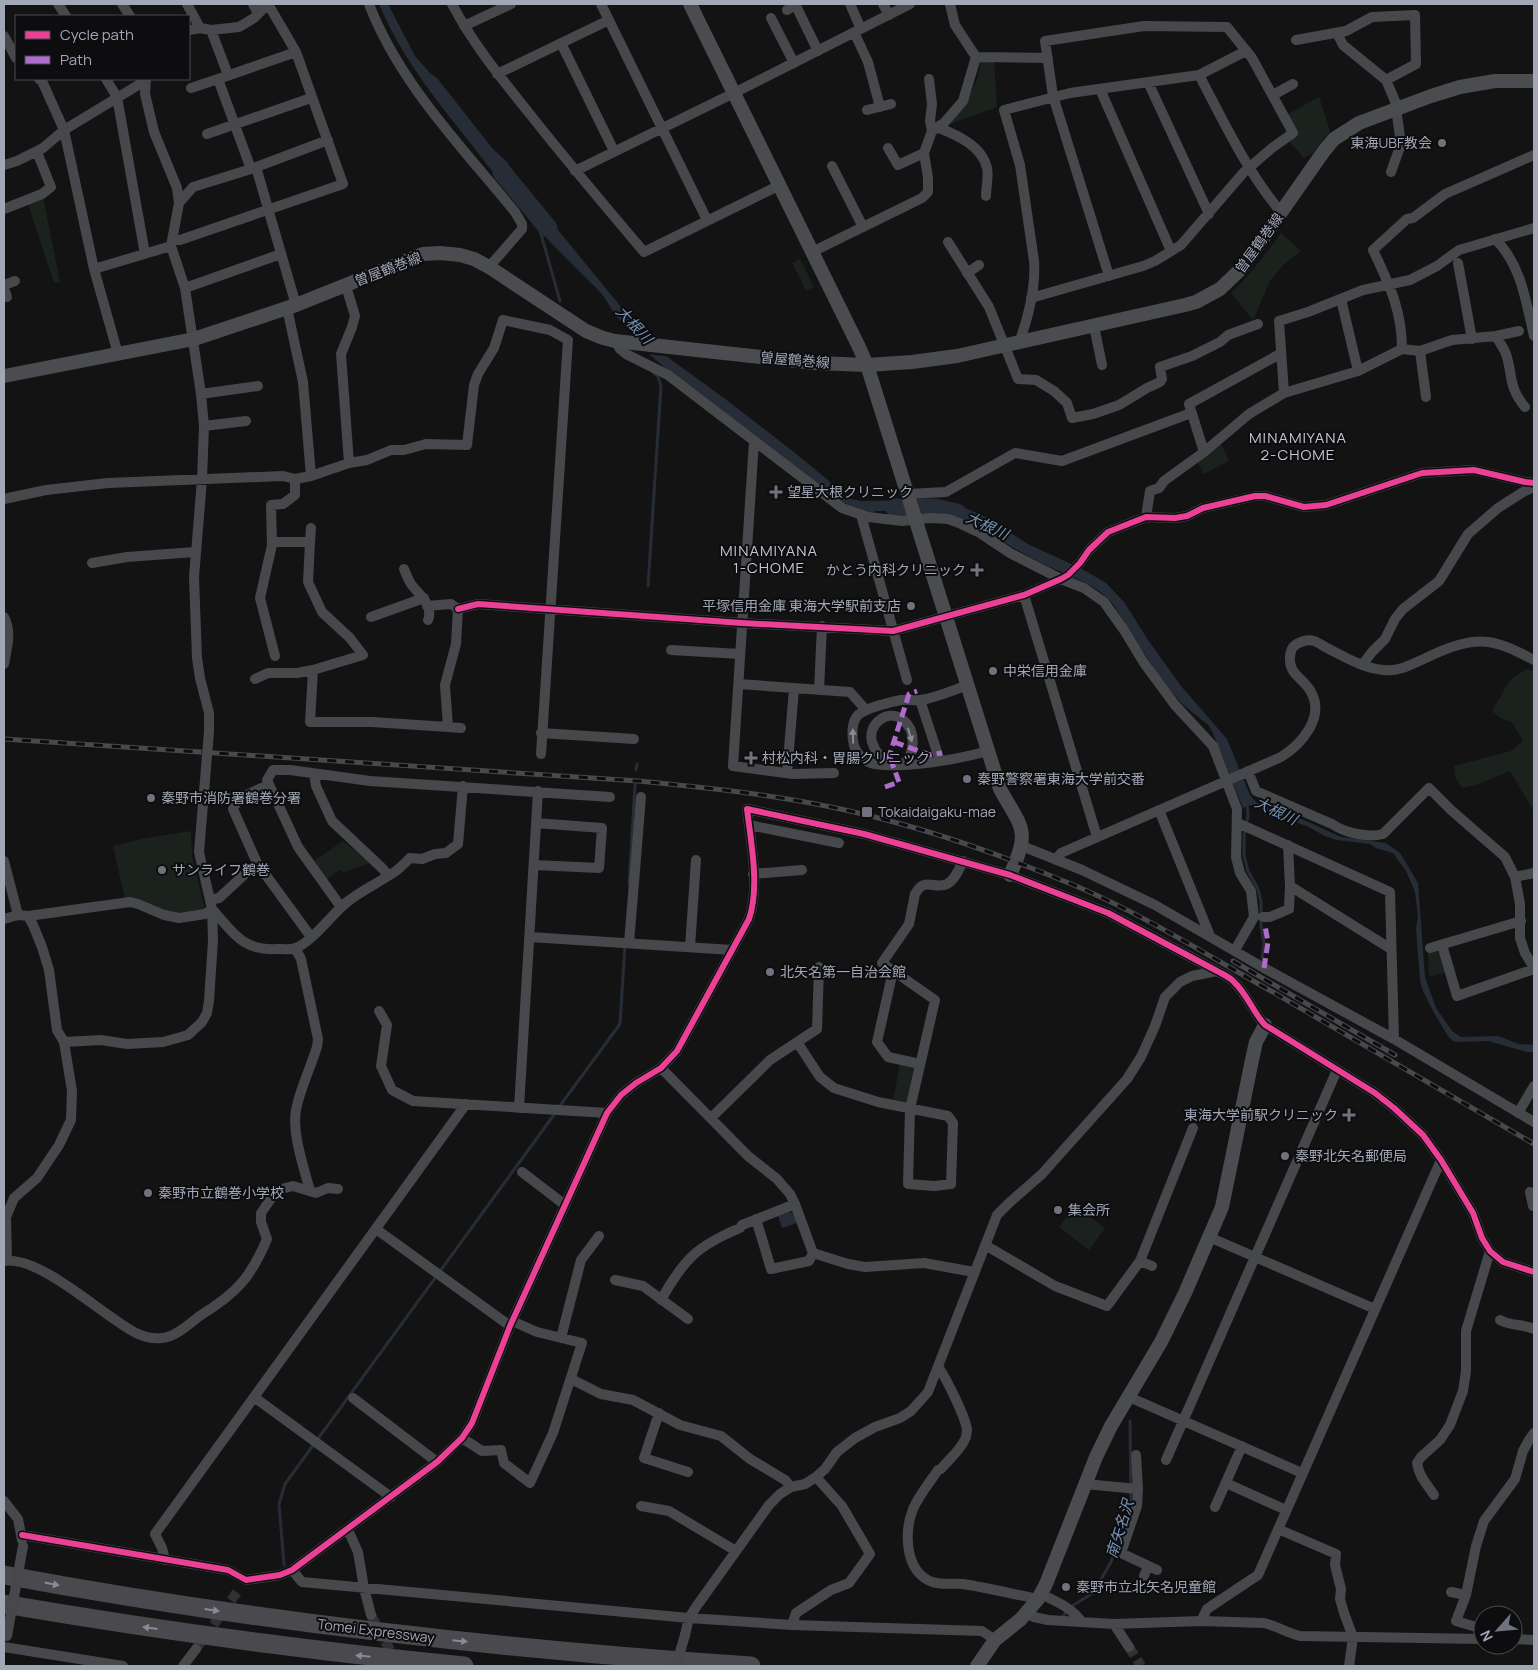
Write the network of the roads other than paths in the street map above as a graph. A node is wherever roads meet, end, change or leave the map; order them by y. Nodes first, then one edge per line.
1 (58, 4) edge
2 (122, 4) edge
3 (188, 4) edge
4 (252, 4) edge
5 (268, 4) edge
6 (368, 4) edge
7 (452, 4) edge
8 (511, 4) edge
9 (601, 4) edge
10 (690, 4) edge
11 (850, 4) edge
12 (883, 4) edge
13 (910, 4) edge
14 (950, 4) edge
15 (792, 6) edge
16 (258, 13) junction
17 (65, 15) edge
18 (129, 15) edge
19 (888, 15) junction
20 (771, 18) dead end
21 (610, 20) junction
22 (464, 26) junction
23 (200, 28) junction
24 (190, 30) edge
25 (211, 30) junction
26 (858, 30) junction
27 (1337, 33) junction
28 (4, 36) edge
29 (1296, 40) dead end
30 (561, 43) junction
31 (818, 51) junction
32 (1246, 51) junction
33 (296, 52) junction
34 (15, 56) edge
35 (976, 57) junction
36 (1048, 58) junction
37 (794, 63) junction
38 (497, 74) junction
39 (1199, 75) junction
40 (223, 77) junction
41 (929, 79) dead end
42 (40, 80) edge
43 (107, 80) edge
44 (146, 80) edge
45 (1386, 80) junction
46 (1534, 81) edge
47 (1148, 82) junction
48 (1293, 84) dead end
49 (191, 88) dead end
50 (1100, 89) junction
51 (734, 94) junction
52 (1272, 95) junction
53 (1053, 96) junction
54 (117, 97) junction
55 (311, 98) junction
56 (891, 104) dead end
57 (880, 107) junction
58 (1396, 108) junction
59 (867, 110) dead end
60 (234, 124) junction
61 (662, 128) junction
62 (64, 130) junction
63 (936, 130) junction
64 (207, 134) dead end
65 (328, 140) junction
66 (888, 148) dead end
67 (614, 151) junction
68 (37, 152) junction
69 (924, 153) junction
70 (1534, 155) edge
71 (4, 164) edge
72 (832, 166) dead end
73 (254, 168) junction
74 (1249, 168) junction
75 (575, 171) junction
76 (1391, 172) dead end
77 (780, 185) junction
78 (986, 196) dead end
79 (179, 202) junction
80 (4, 210) edge
81 (268, 210) junction
82 (1281, 212) junction
83 (1209, 214) junction
84 (707, 220) junction
85 (863, 227) junction
86 (1534, 228) edge
87 (1495, 239) junction
88 (948, 242) dead end
89 (172, 243) junction
90 (1171, 250) junction
91 (812, 252) junction
92 (145, 254) junction
93 (281, 254) junction
94 (1458, 263) dead end
95 (979, 265) dead end
96 (489, 267) junction
97 (94, 269) junction
98 (967, 273) junction
99 (1109, 276) junction
100 (15, 281) dead end
101 (1390, 285) junction
102 (346, 286) junction
103 (185, 288) junction
104 (5, 290) edge
105 (1031, 298) junction
106 (1341, 300) junction
107 (291, 307) junction
108 (1531, 310) edge
109 (1258, 324) dead end
110 (1094, 326) junction
111 (1519, 331) dead end
112 (1496, 336) junction
113 (1534, 336) edge
114 (194, 339) junction
115 (1472, 339) junction
116 (618, 342) junction
117 (1019, 343) junction
118 (1004, 346) junction
119 (1402, 349) junction
120 (1420, 351) junction
121 (118, 354) junction
122 (1280, 354) junction
123 (867, 365) junction
124 (1102, 365) dead end
125 (1358, 371) junction
126 (4, 376) edge
127 (258, 386) dead end
128 (1284, 393) junction
129 (201, 394) junction
130 (1426, 398) dead end
131 (1525, 407) dead end
132 (1191, 414) junction
133 (246, 421) dead end
134 (204, 426) junction
135 (754, 441) junction
136 (1204, 452) junction
137 (349, 463) junction
138 (311, 476) junction
139 (295, 479) junction
140 (202, 480) junction
141 (1534, 483) edge
142 (1534, 487) edge
143 (908, 496) junction
144 (4, 499) edge
145 (861, 515) junction
146 (1146, 516) junction
147 (915, 519) junction
148 (311, 528) dead end
149 (272, 542) junction
150 (310, 542) junction
151 (195, 552) junction
152 (92, 563) dead end
153 (404, 569) dead end
154 (1064, 577) junction
155 (1024, 595) junction
156 (426, 602) junction
157 (458, 609) junction
158 (551, 609) junction
159 (4, 617) edge
160 (371, 617) dead end
161 (946, 617) junction
162 (428, 620) dead end
163 (742, 623) junction
164 (822, 626) junction
165 (893, 631) junction
166 (671, 650) dead end
167 (5, 652) edge
168 (740, 654) junction
169 (275, 656) dead end
170 (1534, 660) edge
171 (4, 664) edge
172 (1362, 665) junction
173 (313, 670) junction
174 (255, 679) dead end
175 (908, 680) dead end
176 (739, 684) junction
177 (968, 685) junction
178 (794, 689) junction
179 (818, 690) junction
180 (920, 700) junction
181 (866, 710) junction
182 (299, 722) dead end
183 (310, 722) junction
184 (448, 727) junction
185 (461, 728) dead end
186 (541, 734) junction
187 (634, 739) dead end
188 (988, 751) junction
189 (541, 754) dead end
190 (940, 761) junction
191 (899, 765) junction
192 (1246, 772) junction
193 (786, 773) junction
194 (834, 773) dead end
195 (314, 774) junction
196 (1228, 780) junction
197 (268, 785) junction
198 (463, 786) junction
199 (538, 791) junction
200 (610, 797) dead end
201 (641, 797) dead end
202 (1160, 810) junction
203 (536, 823) junction
204 (1238, 823) junction
205 (749, 825) junction
206 (1097, 837) junction
207 (839, 843) dead end
208 (1288, 845) junction
209 (1022, 846) junction
210 (696, 860) dead end
211 (1056, 860) junction
212 (4, 861) edge
213 (963, 861) junction
214 (257, 863) junction
215 (534, 864) junction
216 (802, 870) dead end
217 (1534, 873) edge
218 (753, 874) junction
219 (1010, 875) junction
220 (388, 876) junction
221 (1514, 877) junction
222 (1290, 886) junction
223 (211, 904) junction
224 (341, 907) junction
225 (23, 916) junction
226 (1263, 917) dead end
227 (4, 919) edge
228 (1521, 921) junction
229 (1210, 936) junction
230 (311, 937) junction
231 (530, 937) junction
232 (625, 943) junction
233 (1442, 945) junction
234 (690, 947) junction
235 (295, 948) junction
236 (1430, 948) dead end
237 (732, 950) junction
238 (1235, 950) junction
239 (1391, 950) junction
240 (819, 967) dead end
241 (1534, 969) edge
242 (1217, 970) junction
243 (894, 972) junction
244 (380, 1011) dead end
245 (1265, 1025) junction
246 (1394, 1039) junction
247 (64, 1042) junction
248 (796, 1042) junction
249 (920, 1064) junction
250 (661, 1068) junction
251 (1337, 1070) junction
252 (1534, 1086) edge
253 (466, 1104) junction
254 (519, 1108) junction
255 (910, 1109) junction
256 (608, 1113) junction
257 (1518, 1113) junction
258 (711, 1118) junction
259 (1534, 1122) edge
260 (1193, 1128) dead end
261 (1441, 1160) junction
262 (522, 1172) dead end
263 (338, 1189) dead end
264 (310, 1192) junction
265 (1530, 1192) dead end
266 (795, 1204) junction
267 (565, 1205) junction
268 (1530, 1206) edge
269 (756, 1219) junction
270 (376, 1229) junction
271 (599, 1236) dead end
272 (1209, 1237) junction
273 (985, 1245) junction
274 (1490, 1251) junction
275 (813, 1253) junction
276 (1255, 1257) junction
277 (5, 1261) edge
278 (1140, 1261) junction
279 (1152, 1266) dead end
280 (974, 1272) junction
281 (1534, 1272) edge
282 (615, 1280) dead end
283 (661, 1300) junction
284 (1375, 1309) junction
285 (688, 1319) dead end
286 (1500, 1320) dead end
287 (511, 1323) junction
288 (1534, 1329) edge
289 (561, 1338) junction
290 (939, 1368) junction
291 (571, 1379) junction
292 (254, 1397) junction
293 (1129, 1397) junction
294 (353, 1398) dead end
295 (659, 1413) junction
296 (1183, 1420) junction
297 (1534, 1433) edge
298 (462, 1438) junction
299 (1242, 1446) junction
300 (1136, 1455) dead end
301 (1166, 1460) dead end
302 (437, 1462) junction
303 (688, 1472) dead end
304 (1302, 1473) junction
305 (816, 1477) junction
306 (1226, 1483) junction
307 (1085, 1484) junction
308 (791, 1487) junction
309 (1133, 1489) junction
310 (1434, 1495) dead end
311 (391, 1497) junction
312 (4, 1501) edge
313 (641, 1506) dead end
314 (1215, 1507) dead end
315 (1286, 1510) junction
316 (1278, 1529) junction
317 (348, 1530) junction
318 (22, 1535) junction
319 (736, 1550) junction
320 (164, 1560) junction
321 (292, 1570) junction
322 (1150, 1571) dead end
323 (4, 1575) edge
324 (364, 1588) junction
325 (1451, 1592) dead end
326 (1466, 1595) junction
327 (1039, 1597) junction
328 (4, 1604) edge
329 (1026, 1613) junction
330 (371, 1616) tunnel mouth
331 (689, 1618) junction
332 (1201, 1621) junction
333 (1082, 1622) junction
334 (1114, 1624) junction
335 (792, 1625) junction
336 (1473, 1626) edge
337 (1353, 1637) junction
338 (1473, 1639) edge
339 (995, 1640) junction
340 (1129, 1647) tunnel mouth
341 (196, 1649) tunnel mouth
342 (4, 1650) edge
343 (123, 1666) edge
344 (183, 1666) edge
345 (464, 1666) edge
346 (676, 1666) edge
347 (751, 1666) edge
348 (977, 1666) edge
349 (1349, 1666) edge

1 - 17 street
2 - 18 street
3 - 23 street
4 - 16 street
5 - 16 street
5 - 33 street
6 - 96 street
7 - 22 street
8 - 22 street
9 - 21 street
10 - 51 main road
11 - 26 street
12 - 19 street
13 - 19 street
14 - 35 street
15 - 31 street
16 - 25 street
19 - 26 street
20 - 37 street
21 - 30 street
21 - 61 street
22 - 38 street
23 - 24 street
23 - 25 street
25 - 40 street
26 - 31 street
26 - 57 street
27 - 29 street
27 - 45 street
27 - 45 street
28 - 34 street
30 - 38 street
30 - 67 street
31 - 37 street
32 - 36 street
32 - 39 street
32 - 52 street
33 - 40 street
33 - 55 street
35 - 36 street
35 - 63 street
36 - 53 street
37 - 51 street
38 - 75 street
39 - 47 street
39 - 74 street
40 - 49 street
40 - 60 street
41 - 63 street
42 - 62 street
43 - 54 street
44 - 54 street
44 - 79 street
45 - 58 street
46 - 58 main road, 曽屋鶴巻線
47 - 50 street
47 - 83 street
48 - 52 street
50 - 53 street
50 - 90 street
51 - 61 street
51 - 77 main road
52 - 74 street
53 - 99 street
53 - 105 street
54 - 62 street
54 - 92 street
55 - 60 street
55 - 65 street
56 - 57 street
57 - 59 street
58 - 76 street
58 - 82 main road, 曽屋鶴巻線
60 - 64 street
60 - 73 street
61 - 67 street
61 - 84 street
62 - 68 street
62 - 97 street
63 - 69 street
63 - 78 street
65 - 73 street
65 - 81 street
66 - 69 street
67 - 75 street
68 - 71 street
68 - 80 street
69 - 85 street
70 - 101 street
72 - 85 street
73 - 79 street
73 - 81 street
74 - 82 street
74 - 83 street
75 - 84 street
77 - 84 street
77 - 91 main road
79 - 89 street
81 - 89 street
81 - 93 street
82 - 110 main road, 曽屋鶴巻線
83 - 90 street
85 - 91 street
86 - 87 street
87 - 101 street
87 - 108 street
88 - 98 street
89 - 92 street
89 - 103 street
90 - 99 street
91 - 123 main road
92 - 97 street
93 - 103 street
93 - 107 street
94 - 115 street
95 - 98 street
96 - 102 main road, 曽屋鶴巻線
96 - 116 main road, 曽屋鶴巻線
97 - 121 street
98 - 118 street
99 - 105 street
100 - 104 street
101 - 106 street
101 - 119 street
102 - 107 main road, 曽屋鶴巻線
102 - 137 street
103 - 114 street
105 - 117 street
106 - 122 street
106 - 125 street
107 - 114 main road, 曽屋鶴巻線
107 - 138 street
108 - 113 street
109 - 118 street
110 - 117 main road, 曽屋鶴巻線
110 - 124 street
111 - 112 street
112 - 115 street
112 - 131 street
114 - 121 main road, 曽屋鶴巻線
114 - 129 street
115 - 120 street
116 - 123 main road, 曽屋鶴巻線
116 - 135 street
117 - 118 main road, 曽屋鶴巻線
118 - 123 main road, 曽屋鶴巻線
119 - 120 street
119 - 125 street
120 - 130 street
121 - 126 main road, 曽屋鶴巻線
122 - 128 street
122 - 132 street
123 - 143 main road
125 - 128 street
127 - 129 street
128 - 136 street
129 - 134 street
132 - 136 street
132 - 143 street
133 - 134 street
134 - 140 street
135 - 145 street
135 - 163 street
136 - 146 street
137 - 138 street
137 - 158 street
138 - 139 street
139 - 140 street
139 - 149 street
140 - 144 street
140 - 151 street
141 - 146 street
142 - 172 street
143 - 147 main road
145 - 147 street
145 - 165 street
146 - 154 street
147 - 154 street
147 - 161 main road
148 - 150 street
149 - 150 street
149 - 169 street
150 - 173 street
151 - 152 street
151 - 223 street, bridge
153 - 156 street
154 - 155 street
154 - 196 street
155 - 161 street
155 - 206 street
156 - 157 street
156 - 160 street
156 - 162 street
157 - 158 street
157 - 184 street
158 - 163 street
158 - 186 street
159 - 167 street
161 - 165 street
161 - 177 main road
163 - 164 street
163 - 168 street
164 - 165 street
164 - 179 street
165 - 175 street
166 - 168 street
167 - 171 street
168 - 176 street
170 - 172 street
172 - 192 street
173 - 174 street
173 - 183 street
176 - 178 street
176 - 193 street
177 - 180 street
177 - 188 main road
178 - 179 street
178 - 193 street
179 - 181 street
180 - 181 street
180 - 190 street
191 -> 181 street
182 - 183 street
183 - 184 street
184 - 185 street
186 - 187 street
186 - 189 street
188 - 190 street
188 - 209 main road
190 - 191 street
191 -> 191 street
192 - 196 street
192 - 221 street
193 - 194 street
195 - 197 street
195 - 198 street
195 - 220 street
196 - 202 street
196 - 204 street
197 - 214 street
197 - 224 street
198 - 199 street
198 - 220 street
199 - 200 street
199 - 203 street
201 - 232 street
202 - 206 street
202 - 229 street
203 - 215 street
203 - 215 street
204 - 208 street
204 - 238 street
205 - 207 street
205 - 213 street
205 - 218 street
206 - 211 street
208 - 222 street
208 - 239 street
209 - 211 street
209 - 219 main road
210 - 234 street
211 - 229 street
212 - 225 street
213 - 219 street
213 - 243 street
214 - 223 street
214 - 230 street
215 - 231 street
216 - 218 street
217 - 221 street
218 - 237 street
219 - 242 street
220 - 224 street
221 - 228 street
222 - 226 street
222 - 239 street
223 - 225 street
223 - 235 street
223 - 247 street
224 - 230 street
225 - 227 street
225 - 247 street
228 - 233 street
228 - 241 street
229 - 238 street
230 - 235 street
231 - 232 street
231 - 254 street
232 - 234 street
233 - 236 street
233 - 241 street
234 - 237 street
235 - 264 street
237 - 250 street
238 - 246 street
239 - 246 street
240 - 248 street
242 - 245 street
242 - 273 street
243 - 249 street
243 - 249 street
244 - 253 street
245 - 251 street
245 - 272 main road
246 - 257 street
247 - 277 street
248 - 255 street
248 - 258 street
249 - 255 street
250 - 256 street
250 - 258 street
251 - 261 street
251 - 276 street
252 - 257 street
253 - 254 street
253 - 270 street
254 - 256 street
255 - 255 street
256 - 267 street
257 - 259 street
258 - 266 street
260 - 278 street
261 - 274 street
261 - 284 street
262 - 267 street
263 - 264 street
264 - 277 street
265 - 268 street
266 - 269 street
266 - 275 street
267 - 287 street
269 - 275 street
269 - 283 street
270 - 287 street
270 - 292 street
271 - 289 street
272 - 276 street
272 - 293 main road
273 - 278 street
273 - 280 street
274 - 281 street
274 - 310 street
275 - 280 street
276 - 284 street
276 - 296 street
278 - 279 street
280 - 290 street
282 - 283 street
283 - 285 street
284 - 304 street
286 - 288 street
287 - 289 street
287 - 298 street
289 - 291 street
290 - 305 street
290 - 327 street
291 - 295 street
291 - 298 street
292 - 311 street
292 - 320 street
293 - 296 street
293 - 307 main road
294 - 302 street
295 - 303 street
295 - 308 street
296 - 299 street
296 - 301 street
297 - 326 street
298 - 302 street
299 - 304 street
299 - 306 street
300 - 309 street
302 - 311 street
304 - 315 street
305 - 308 street
305 - 335 street
306 - 314 street
306 - 315 street
307 - 309 street
307 - 327 main road
308 - 319 street
309 - 322 street
311 - 317 street
312 - 318 street
313 - 319 street
315 - 316 street
316 - 332 street
316 - 337 street
317 - 321 street
317 - 324 street
318 - 320 street
318 - 342 street, bridge
319 - 331 street
320 - 321 street
321 - 324 street
323 -> 347 highway, Tomei Expressway
324 - 330 street
324 - 331 street
325 - 326 street
326 - 336 street
327 - 329 main road
327 - 333 street
345 -> 328 highway, Tomei Expressway
329 - 333 street
329 - 339 main road
331 - 335 street
331 - 346 street, bridge
332 - 334 street
332 - 337 street
333 - 334 street
334 - 340 street
335 - 339 street
337 - 338 street
337 - 349 street
339 - 348 main road
341 - 344 street
342 - 343 street

